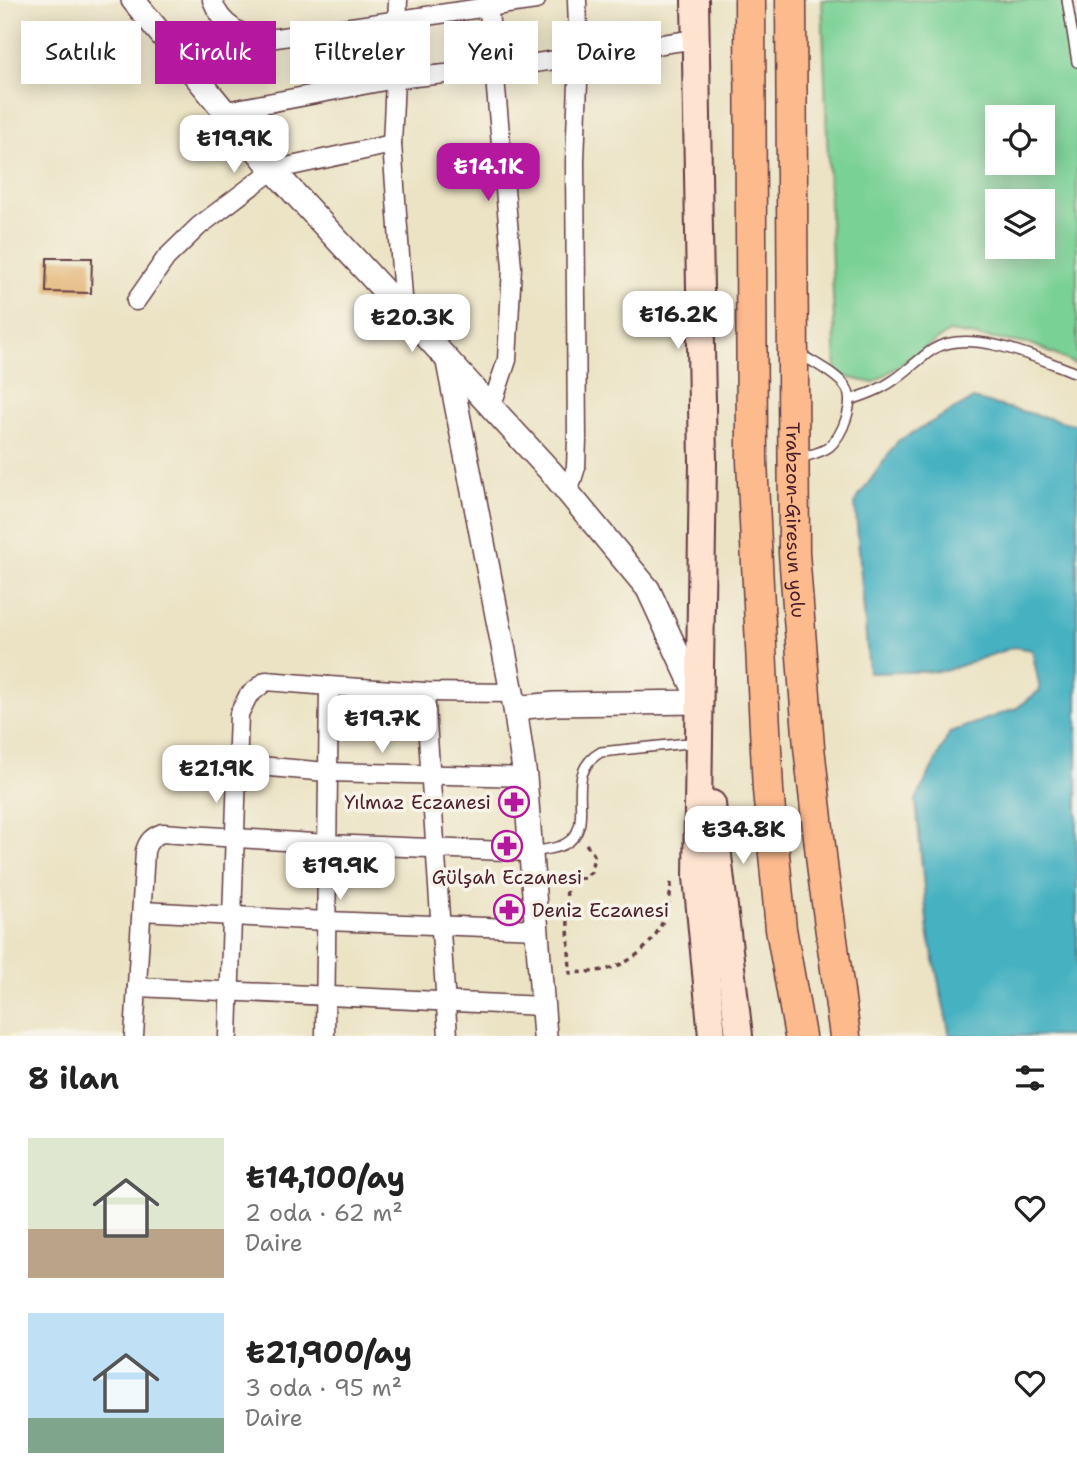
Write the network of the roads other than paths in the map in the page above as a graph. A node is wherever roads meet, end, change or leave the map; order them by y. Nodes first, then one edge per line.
1 (133, 0) edge
2 (212, 0) edge
3 (398, 0) edge
4 (536, 0) edge
5 (577, 0) edge
6 (695, 0) edge
7 (750, 0) edge
8 (791, 0) edge
9 (1067, 0) edge
10 (488, 3) edge
11 (397, 20) junction
12 (490, 21) edge
13 (578, 21) edge
14 (696, 39) junction
15 (661, 44) edge
16 (1077, 62) edge
17 (369, 84) edge
18 (395, 84) edge
19 (496, 84) edge
20 (578, 84) edge
21 (226, 111) junction
22 (392, 144) junction
23 (274, 170) junction
24 (136, 301) dead end
25 (404, 311) junction
26 (792, 348) junction
27 (448, 362) junction
28 (1077, 373) edge
29 (850, 400) junction
30 (491, 408) junction
31 (793, 460) junction
32 (568, 493) junction
33 (329, 685) junction
34 (425, 692) junction
35 (513, 700) junction
36 (700, 702) junction
37 (699, 742) junction
38 (236, 764) junction
39 (327, 772) junction
40 (431, 776) junction
41 (525, 777) junction
42 (234, 837) junction
43 (327, 844) junction
44 (435, 848) junction
45 (531, 852) junction
46 (142, 911) junction
47 (232, 916) junction
48 (326, 921) junction
49 (440, 925) junction
50 (537, 929) junction
51 (780, 929) junction
52 (137, 987) junction
53 (230, 992) junction
54 (326, 997) junction
55 (446, 1002) junction
56 (542, 1006) junction
57 (134, 1036) edge
58 (228, 1036) edge
59 (325, 1036) edge
60 (448, 1036) edge
61 (545, 1036) edge
62 (712, 1036) edge
63 (739, 1036) edge
64 (789, 1036) edge
65 (800, 1036) edge
66 (845, 1036) edge

1 - 21 street
2 - 11 street
3 - 11 street
4 - 10 street
5 - 13 street
6 - 14 main road
7 - 51 highway, Trabzon-Giresun yolu
8 - 26 highway, Trabzon-Giresun yolu
9 - 16 lane
10 - 11 street
10 - 12 street
14 - 15 street
14 - 36 main road
17 - 21 street
18 - 22 street
19 - 30 street
20 - 32 street
21 - 23 street
22 - 23 street
22 - 25 street
23 - 24 street
23 - 25 street
25 - 27 street
26 - 29 lane
26 - 31 highway, Trabzon-Giresun yolu
27 - 30 street
27 - 35 street
28 - 29 lane
29 - 31 lane
30 - 32 street
31 - 66 highway, Trabzon-Giresun yolu
32 - 36 street
33 - 34 street
33 - 38 street
33 - 39 street
34 - 35 street
34 - 40 street
35 - 36 street
35 - 41 street
36 - 37 main road
36 - 63 main road
37 - 45 lane
37 - 62 main road
38 - 39 street
38 - 42 street
39 - 40 street
39 - 43 street
40 - 41 street
40 - 44 street
41 - 45 street
42 - 43 street
42 - 46 street
42 - 47 street
43 - 44 street
43 - 48 street
44 - 45 street
44 - 49 street
45 - 50 street
46 - 47 street
46 - 52 street
47 - 48 street
47 - 53 street
48 - 49 street
48 - 54 street
49 - 50 street
49 - 55 street
50 - 56 street
51 - 64 highway
51 - 65 highway, Trabzon-Giresun yolu
52 - 53 street
52 - 57 street
53 - 54 street
53 - 58 street
54 - 55 street
54 - 59 street
55 - 56 street
55 - 60 street
56 - 61 street

